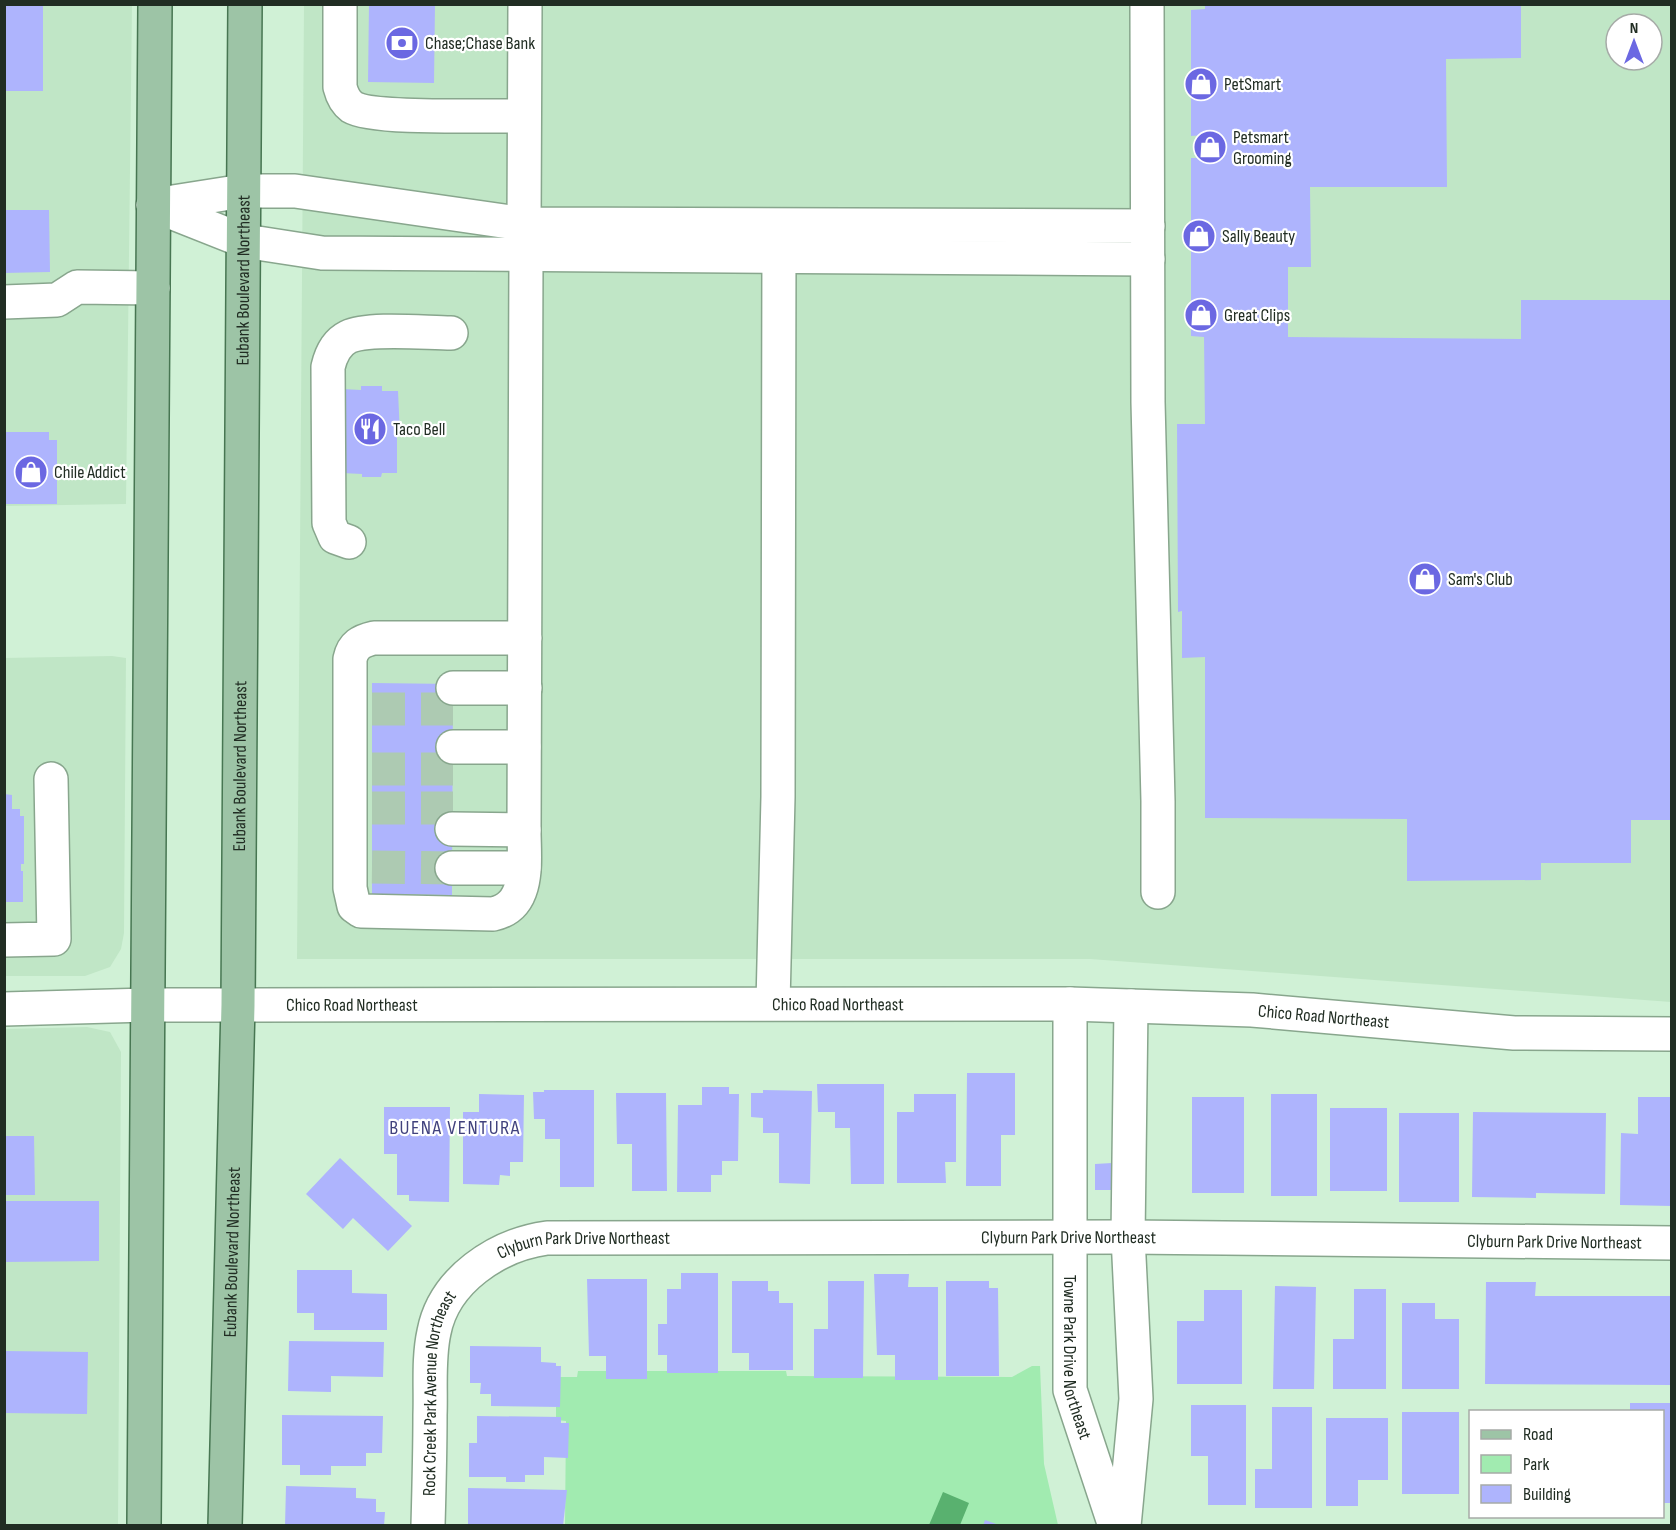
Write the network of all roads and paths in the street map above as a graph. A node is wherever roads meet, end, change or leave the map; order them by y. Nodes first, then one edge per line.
1 (155, 4) edge
2 (245, 4) edge
3 (340, 4) edge
4 (525, 4) edge
5 (1147, 4) edge
6 (524, 116) junction
7 (243, 191) junction
8 (153, 205) junction
9 (779, 225) junction
10 (1148, 226) junction
11 (244, 240) junction
12 (525, 240) junction
13 (779, 258) junction
14 (1148, 259) junction
15 (153, 288) junction
16 (4, 302) edge
17 (451, 333) dead end
18 (350, 542) dead end
19 (525, 638) junction
20 (525, 698) junction
21 (453, 699) tunnel mouth
22 (453, 758) tunnel mouth
23 (524, 758) junction
24 (51, 779) dead end
25 (452, 818) tunnel mouth
26 (524, 819) junction
27 (452, 878) tunnel mouth
28 (523, 879) junction
29 (1158, 892) dead end
30 (4, 940) edge
31 (772, 1003) junction
32 (1070, 1004) junction
33 (147, 1005) junction
34 (238, 1005) junction
35 (1131, 1006) junction
36 (4, 1009) edge
37 (1671, 1034) edge
38 (1072, 1237) junction
39 (1128, 1237) junction
40 (1671, 1243) edge
41 (473, 1272) joint
42 (144, 1526) edge
43 (225, 1526) edge
44 (428, 1526) edge
45 (1115, 1526) edge
46 (1124, 1526) edge

1 - 8 main road
2 - 7 main road, Eubank Boulevard Northeast
3 - 6 street
4 - 6 street
5 - 10 street
6 - 12 street
7 - 8 street
7 - 11 main road, Eubank Boulevard Northeast
7 - 12 street
8 - 11 street
8 - 15 main road
9 - 10 street
9 - 12 street
9 - 13 street
10 - 14 street
11 - 12 street
11 - 34 main road, Eubank Boulevard Northeast
12 - 13 street
12 - 19 street
13 - 14 street
13 - 31 street
14 - 29 street
15 - 16 street
15 - 33 main road
17 - 18 street
19 - 20 street
19 - 28 street
20 - 21 street
20 - 23 street
22 - 23 street
23 - 26 street
24 - 30 street
25 - 26 street
26 - 28 street
27 - 28 street
31 - 32 street, Chico Road Northeast
31 - 34 street, Chico Road Northeast
32 - 35 street, Chico Road Northeast
32 - 38 street, Towne Park Drive Northeast
33 - 34 street, Chico Road Northeast
33 - 36 street, Chico Road Northeast
33 - 42 main road
34 - 43 main road, Eubank Boulevard Northeast
35 - 37 street, Chico Road Northeast
35 - 39 street
38 - 39 street, Clyburn Park Drive Northeast
38 - 41 street, Clyburn Park Drive Northeast
38 - 45 street, Towne Park Drive Northeast
39 - 40 street, Clyburn Park Drive Northeast
39 - 46 street
41 - 44 street, Rock Creek Park Avenue Northeast

